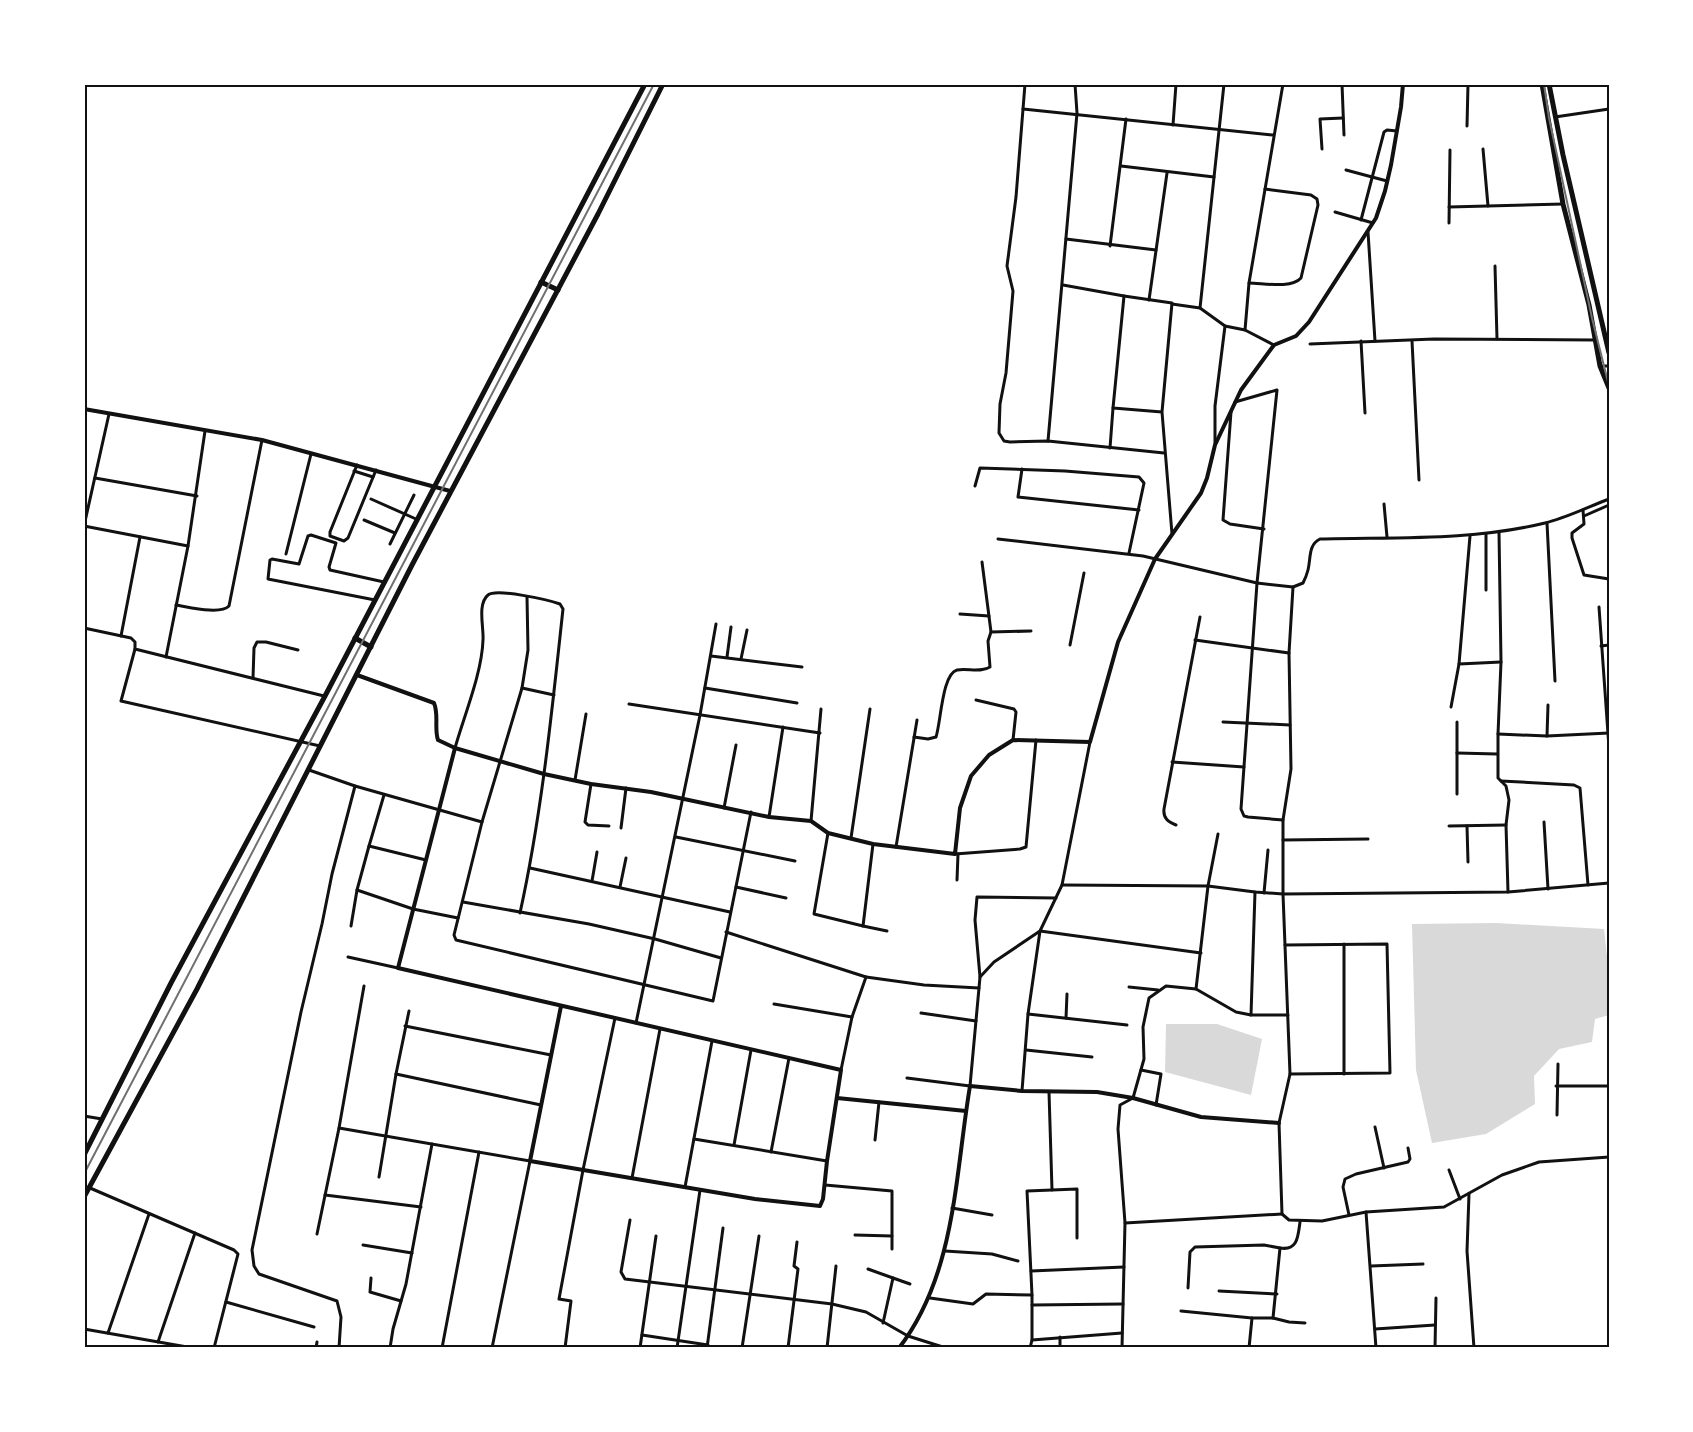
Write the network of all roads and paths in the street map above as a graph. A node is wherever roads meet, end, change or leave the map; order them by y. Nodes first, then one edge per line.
1 (645, 84) edge
2 (663, 84) edge
3 (1025, 84) edge
4 (1075, 84) edge
5 (1176, 84) edge
6 (1224, 84) edge
7 (1283, 84) edge
8 (1342, 84) edge
9 (1403, 84) edge
10 (1468, 84) edge
11 (1542, 84) edge
12 (1549, 84) edge
13 (1023, 109) junction
14 (1609, 109) edge
15 (1077, 113) junction
16 (1555, 117) junction
17 (1344, 118) junction
18 (1126, 119) junction
19 (1173, 125) junction
20 (1467, 126) dead end
21 (1220, 130) junction
22 (1397, 131) junction
23 (1273, 135) junction
24 (1344, 135) dead end
25 (1322, 149) dead end
26 (1483, 149) dead end
27 (1450, 150) dead end
28 (1120, 166) junction
29 (1346, 170) dead end
30 (1167, 173) junction
31 (1214, 177) junction
32 (1372, 177) junction
33 (1387, 181) junction
34 (1265, 189) junction
35 (1563, 204) junction
36 (1488, 206) junction
37 (1449, 207) junction
38 (1335, 212) dead end
39 (1360, 220) junction
40 (1373, 223) junction
41 (1449, 223) dead end
42 (1368, 230) junction
43 (1066, 239) junction
44 (1110, 246) junction
45 (1156, 250) junction
46 (1495, 266) dead end
47 (541, 282) junction
48 (1249, 283) junction
49 (1063, 285) junction
50 (558, 290) junction
51 (1124, 296) junction
52 (1149, 300) junction
53 (1172, 303) junction
54 (1200, 308) junction
55 (1225, 326) junction
56 (1245, 330) junction
57 (1497, 340) junction
58 (1594, 340) junction
59 (1375, 341) junction
60 (1412, 341) junction
61 (1361, 342) junction
62 (1310, 344) dead end
63 (1274, 345) junction
64 (1609, 353) edge
65 (1600, 366) junction
66 (1609, 366) edge
67 (1609, 388) edge
68 (1235, 402) junction
69 (1113, 408) junction
70 (84, 409) edge
71 (1232, 410) junction
72 (1162, 412) junction
73 (109, 413) junction
74 (1365, 413) dead end
75 (205, 431) junction
76 (262, 440) junction
77 (1048, 441) junction
78 (1215, 445) junction
79 (1110, 448) junction
80 (311, 452) junction
81 (1164, 453) junction
82 (357, 465) junction
83 (1022, 469) junction
84 (376, 470) junction
85 (354, 471) junction
86 (373, 477) junction
87 (95, 478) junction
88 (1419, 480) dead end
89 (434, 486) junction
90 (975, 486) dead end
91 (450, 491) junction
92 (414, 495) dead end
93 (196, 496) junction
94 (371, 499) dead end
95 (1609, 499) edge
96 (1384, 504) dead end
97 (1609, 505) edge
98 (1583, 509) junction
99 (1139, 510) junction
100 (404, 514) junction
101 (1584, 516) junction
102 (416, 519) junction
103 (364, 520) dead end
104 (1547, 523) junction
105 (84, 526) edge
106 (1264, 529) junction
107 (1498, 532) junction
108 (395, 533) junction
109 (1172, 534) junction
110 (1486, 534) junction
111 (140, 536) junction
112 (1470, 536) junction
113 (1387, 537) junction
114 (998, 539) dead end
115 (390, 544) dead end
116 (188, 546) junction
117 (286, 554) dead end
118 (1129, 554) junction
119 (1155, 559) junction
120 (982, 562) dead end
121 (1084, 573) dead end
122 (1609, 579) edge
123 (384, 582) junction
124 (1257, 583) junction
125 (1293, 587) junction
126 (1486, 591) dead end
127 (527, 597) junction
128 (375, 600) junction
129 (176, 605) junction
130 (1599, 607) dead end
131 (960, 614) dead end
132 (989, 616) junction
133 (1200, 617) dead end
134 (716, 624) dead end
135 (731, 627) dead end
136 (84, 628) edge
137 (747, 630) dead end
138 (1031, 631) dead end
139 (991, 632) junction
140 (121, 636) junction
141 (355, 638) junction
142 (1195, 640) junction
143 (1070, 645) dead end
144 (1609, 645) edge
145 (1601, 646) junction
146 (371, 647) junction
147 (1253, 647) junction
148 (135, 649) junction
149 (298, 650) dead end
150 (1289, 653) junction
151 (711, 656) junction
152 (166, 657) junction
153 (727, 657) junction
154 (741, 659) junction
155 (1502, 662) junction
156 (1460, 664) junction
157 (802, 667) dead end
158 (357, 675) junction
159 (253, 678) junction
160 (1555, 681) dead end
161 (522, 688) junction
162 (705, 688) junction
163 (554, 695) junction
164 (325, 696) junction
165 (976, 700) dead end
166 (797, 703) dead end
167 (629, 704) dead end
168 (1548, 705) dead end
169 (1451, 706) dead end
170 (821, 709) dead end
171 (870, 710) dead end
172 (586, 714) dead end
173 (700, 715) junction
174 (917, 720) dead end
175 (1224, 722) dead end
176 (1457, 722) dead end
177 (1247, 723) junction
178 (1290, 725) junction
179 (783, 727) junction
180 (820, 733) junction
181 (1609, 733) edge
182 (1498, 734) junction
183 (914, 736) junction
184 (1547, 736) junction
185 (1013, 740) junction
186 (1036, 740) junction
187 (301, 741) junction
188 (1090, 742) junction
189 (736, 745) dead end
190 (320, 746) junction
191 (455, 748) junction
192 (1609, 748) edge
193 (1457, 753) junction
194 (1497, 754) junction
195 (501, 761) junction
196 (1172, 762) junction
197 (1244, 767) junction
198 (308, 770) junction
199 (544, 774) junction
200 (575, 781) junction
201 (1499, 781) junction
202 (591, 784) junction
203 (355, 786) junction
204 (626, 788) junction
205 (1457, 794) dead end
206 (384, 795) junction
207 (683, 800) junction
208 (724, 808) junction
209 (438, 811) junction
210 (751, 812) junction
211 (769, 817) junction
212 (1283, 820) junction
213 (810, 821) junction
214 (482, 822) junction
215 (1544, 822) dead end
216 (1176, 825) dead end
217 (1506, 825) junction
218 (609, 826) dead end
219 (1449, 826) dead end
220 (1467, 826) junction
221 (621, 828) dead end
222 (828, 833) junction
223 (1218, 834) dead end
224 (676, 836) junction
225 (1368, 839) dead end
226 (850, 840) junction
227 (1283, 840) junction
228 (873, 844) junction
229 (369, 846) junction
230 (896, 847) junction
231 (743, 850) junction
232 (1268, 850) dead end
233 (597, 852) dead end
234 (957, 854) junction
235 (626, 858) dead end
236 (426, 861) junction
237 (795, 861) dead end
238 (1468, 862) dead end
239 (530, 868) junction
240 (957, 880) dead end
241 (592, 881) junction
242 (1609, 883) edge
243 (1062, 885) junction
244 (1588, 885) junction
245 (1208, 886) junction
246 (620, 887) junction
247 (736, 887) junction
248 (1548, 889) junction
249 (357, 890) junction
250 (1255, 892) junction
251 (1508, 892) junction
252 (1264, 893) junction
253 (1283, 894) junction
254 (664, 897) junction
255 (786, 898) dead end
256 (1056, 898) junction
257 (463, 902) junction
258 (413, 909) junction
259 (731, 912) junction
260 (520, 913) junction
261 (458, 918) junction
262 (351, 926) dead end
263 (863, 926) junction
264 (887, 931) dead end
265 (1040, 931) junction
266 (726, 932) junction
267 (655, 939) junction
268 (1344, 944) junction
269 (1285, 945) junction
270 (1201, 953) junction
271 (348, 957) dead end
272 (721, 958) junction
273 (398, 968) junction
274 (866, 977) junction
275 (980, 977) junction
276 (645, 983) junction
277 (364, 986) dead end
278 (1129, 987) dead end
279 (979, 988) junction
280 (1196, 989) junction
281 (1160, 990) junction
282 (1067, 994) dead end
283 (774, 1004) dead end
284 (561, 1006) junction
285 (409, 1011) dead end
286 (921, 1013) dead end
287 (1028, 1014) junction
288 (1251, 1015) junction
289 (1288, 1015) junction
290 (852, 1017) junction
291 (615, 1018) junction
292 (1065, 1018) junction
293 (976, 1021) junction
294 (636, 1023) junction
295 (1127, 1025) dead end
296 (405, 1026) junction
297 (660, 1029) junction
298 (712, 1041) junction
299 (751, 1050) junction
300 (1026, 1050) junction
301 (551, 1055) junction
302 (1092, 1057) dead end
303 (789, 1058) junction
304 (1558, 1065) dead end
305 (841, 1070) junction
306 (1141, 1070) junction
307 (396, 1074) junction
308 (1290, 1074) junction
309 (1344, 1074) junction
310 (907, 1078) dead end
311 (970, 1086) junction
312 (1556, 1086) junction
313 (1609, 1086) edge
314 (1022, 1091) junction
315 (1049, 1092) junction
316 (837, 1098) junction
317 (1133, 1098) junction
318 (879, 1102) junction
319 (541, 1105) junction
320 (1156, 1105) junction
321 (966, 1111) junction
322 (1557, 1115) dead end
323 (84, 1116) edge
324 (102, 1119) junction
325 (1279, 1123) junction
326 (1375, 1126) dead end
327 (339, 1128) junction
328 (386, 1136) junction
329 (694, 1139) junction
330 (875, 1140) dead end
331 (432, 1144) junction
332 (734, 1145) junction
333 (1408, 1148) dead end
334 (479, 1152) junction
335 (771, 1152) junction
336 (84, 1155) edge
337 (1609, 1157) edge
338 (530, 1161) junction
339 (827, 1161) junction
340 (1384, 1168) junction
341 (583, 1170) junction
342 (1449, 1170) dead end
343 (379, 1176) dead end
344 (632, 1178) junction
345 (825, 1185) junction
346 (685, 1187) junction
347 (89, 1188) junction
348 (700, 1190) junction
349 (1052, 1190) junction
350 (1469, 1194) junction
351 (325, 1195) junction
352 (84, 1197) edge
353 (1460, 1200) junction
354 (421, 1207) junction
355 (952, 1208) junction
356 (1366, 1212) junction
357 (149, 1214) junction
358 (1282, 1214) junction
359 (992, 1215) dead end
360 (1349, 1215) junction
361 (630, 1220) dead end
362 (1300, 1222) junction
363 (1125, 1223) junction
364 (723, 1228) dead end
365 (195, 1233) junction
366 (316, 1234) dead end
367 (855, 1235) dead end
368 (656, 1236) dead end
369 (759, 1236) dead end
370 (892, 1236) junction
371 (1077, 1238) dead end
372 (797, 1242) dead end
373 (363, 1245) dead end
374 (1281, 1248) junction
375 (892, 1250) dead end
376 (945, 1251) junction
377 (412, 1252) junction
378 (1018, 1261) dead end
379 (1423, 1264) dead end
380 (836, 1266) dead end
381 (1370, 1266) junction
382 (1124, 1267) junction
383 (868, 1269) dead end
384 (1031, 1271) junction
385 (371, 1278) dead end
386 (893, 1278) junction
387 (649, 1283) junction
388 (910, 1284) dead end
389 (685, 1287) junction
390 (1188, 1288) dead end
391 (715, 1291) junction
392 (1219, 1291) dead end
393 (1277, 1294) junction
394 (749, 1295) junction
395 (1032, 1295) junction
396 (930, 1298) junction
397 (1436, 1298) dead end
398 (794, 1299) junction
399 (401, 1301) junction
400 (226, 1302) junction
401 (832, 1304) junction
402 (1123, 1304) junction
403 (1032, 1305) junction
404 (1181, 1311) dead end
405 (1252, 1318) junction
406 (1273, 1318) junction
407 (883, 1323) junction
408 (1305, 1323) dead end
409 (1435, 1325) junction
410 (314, 1327) dead end
411 (84, 1329) edge
412 (1375, 1329) junction
413 (108, 1333) junction
414 (1122, 1333) junction
415 (642, 1335) junction
416 (908, 1336) junction
417 (1060, 1337) junction
418 (678, 1340) junction
419 (1032, 1340) junction
420 (158, 1342) junction
421 (317, 1342) dead end
422 (708, 1346) edge
423 (193, 1348) edge
424 (214, 1348) edge
425 (316, 1348) edge
426 (339, 1348) edge
427 (390, 1348) edge
428 (442, 1348) edge
429 (492, 1348) edge
430 (565, 1348) edge
431 (640, 1348) edge
432 (677, 1348) edge
433 (742, 1348) edge
434 (788, 1348) edge
435 (827, 1348) edge
436 (899, 1348) edge
437 (946, 1348) edge
438 (1030, 1348) edge
439 (1060, 1348) edge
440 (1122, 1348) edge
441 (1249, 1348) edge
442 (1376, 1348) edge
443 (1435, 1348) edge
444 (1474, 1348) edge

1 - 47 main road
2 - 50 main road
3 - 13 street
4 - 15 street
5 - 19 street
6 - 21 street
7 - 23 street
8 - 17 street
9 - 22 street
10 - 20 street
11 - 35 main road
12 - 16 main road
13 - 15 street
13 - 77 street
14 - 16 street
15 - 18 street
15 - 43 street
16 - 64 main road
17 - 24 street
17 - 25 street
18 - 19 street
18 - 28 street
19 - 21 street
21 - 23 street
21 - 31 street
22 - 32 street
22 - 33 street
23 - 34 street
26 - 36 street
27 - 37 street
28 - 30 street
28 - 44 street
29 - 32 street
30 - 31 street
30 - 45 street
31 - 54 street
32 - 33 street
32 - 39 street
33 - 40 street
34 - 48 street
34 - 48 street
35 - 36 street
35 - 58 main road
36 - 37 street
37 - 41 street
38 - 39 street
39 - 40 street
40 - 42 street
42 - 59 street
42 - 63 street
43 - 44 street
43 - 49 street
44 - 45 street
45 - 52 street
46 - 57 street
47 - 50 main road
47 - 89 main road
48 - 56 street
49 - 51 street
49 - 77 street
50 - 91 main road
51 - 52 street
51 - 69 street
52 - 53 street
53 - 54 street
53 - 72 street
54 - 55 street
55 - 56 street
55 - 78 street
56 - 63 street
57 - 58 street
57 - 60 street
58 - 65 main road
59 - 60 street
59 - 61 street
60 - 88 street
61 - 62 street
61 - 74 street
63 - 68 street
65 - 66 street
65 - 67 main road
68 - 71 street
68 - 106 street
69 - 72 street
69 - 79 street
70 - 73 street
71 - 78 street
71 - 106 street
72 - 81 street
73 - 75 street
73 - 87 street
75 - 76 street
75 - 93 street
76 - 80 street
76 - 129 street
77 - 79 street
78 - 109 street
79 - 81 street
80 - 82 street
80 - 117 street
81 - 109 street
82 - 84 street
82 - 85 street
83 - 90 street
83 - 99 street
83 - 99 street
84 - 86 street
84 - 89 street
85 - 86 street
85 - 86 street
87 - 93 street
87 - 105 street
89 - 91 street
89 - 102 main road
91 - 146 main road
92 - 100 street
93 - 116 street
94 - 100 street
95 - 98 street
96 - 113 street
97 - 101 street
98 - 101 street
98 - 104 street
99 - 118 street
100 - 102 street
100 - 108 street
101 - 122 street
102 - 123 main road
103 - 108 street
104 - 107 street
104 - 160 street
105 - 111 street
106 - 124 street
107 - 110 street
107 - 155 street
108 - 115 street
109 - 119 street
110 - 112 street
110 - 126 street
111 - 116 street
111 - 140 street
112 - 113 street
112 - 156 street
113 - 125 street
114 - 118 street
116 - 129 street
118 - 119 street
119 - 124 street
119 - 188 street
120 - 132 street
121 - 143 street
123 - 128 main road
123 - 128 street
124 - 125 street
124 - 147 street
125 - 150 street
127 - 161 street
127 - 163 street
127 - 191 street
128 - 141 main road
129 - 152 street
130 - 145 street
131 - 132 street
132 - 139 street
133 - 142 street
134 - 151 street
135 - 153 street
136 - 140 street
137 - 154 street
138 - 139 street
139 - 183 street
140 - 148 street
141 - 146 main road
141 - 164 main road
142 - 147 street
142 - 196 street
144 - 145 street
145 - 181 street
146 - 158 main road
147 - 150 street
147 - 177 street
148 - 152 street
148 - 187 street
149 - 159 street
150 - 178 street
151 - 153 street
151 - 162 street
152 - 159 street
153 - 154 street
154 - 157 street
155 - 156 street
155 - 182 street
156 - 169 street
158 - 190 main road
158 - 191 street
159 - 164 street
161 - 163 street
161 - 195 street
162 - 166 street
162 - 173 street
163 - 199 street
164 - 187 main road
165 - 185 street
167 - 173 street
168 - 184 street
170 - 180 street
171 - 226 street
172 - 200 street
173 - 179 street
173 - 207 street
174 - 183 street
175 - 177 street
176 - 193 street
177 - 178 street
177 - 197 street
178 - 212 street
179 - 180 street
179 - 211 street
180 - 213 street
181 - 184 street
181 - 192 street
182 - 184 street
182 - 194 street
183 - 230 street
185 - 186 street
185 - 234 street
186 - 188 street
186 - 234 street
187 - 190 street
187 - 324 main road
188 - 243 street
189 - 208 street
190 - 198 main road
191 - 195 street
191 - 209 street
193 - 194 street
193 - 205 street
194 - 201 street
195 - 199 street
195 - 214 street
196 - 197 street
196 - 216 street
197 - 212 street
198 - 203 street
198 - 347 main road
199 - 200 street
199 - 239 street
200 - 202 street
201 - 217 street
201 - 244 street
202 - 204 street
202 - 218 street
203 - 206 street
203 - 426 street
204 - 207 street
204 - 221 street
206 - 209 street
206 - 229 street
207 - 208 street
207 - 224 street
208 - 210 street
209 - 214 street
209 - 236 street
210 - 211 street
210 - 231 street
211 - 213 street
212 - 227 street
213 - 222 street
214 - 257 street
215 - 248 street
217 - 220 street
217 - 251 street
219 - 220 street
220 - 238 street
222 - 226 street
222 - 263 street
223 - 245 street
224 - 231 street
224 - 254 street
225 - 227 street
226 - 228 street
227 - 253 street
228 - 230 street
228 - 263 street
229 - 236 street
229 - 249 street
230 - 234 street
231 - 237 street
231 - 247 street
232 - 252 street
233 - 241 street
234 - 240 street
235 - 246 street
236 - 258 street
239 - 241 street
239 - 260 street
241 - 246 street
242 - 244 street
243 - 245 street
243 - 256 street
244 - 248 street
245 - 250 street
245 - 270 street
246 - 254 street
247 - 255 street
247 - 259 street
248 - 251 street
249 - 258 street
249 - 262 street
250 - 252 street
250 - 288 street
251 - 253 street
252 - 253 street
253 - 269 street
254 - 259 street
254 - 267 street
256 - 265 street
256 - 275 street
257 - 260 street
257 - 261 street
258 - 261 street
258 - 273 street
259 - 266 street
260 - 267 street
261 - 276 street
263 - 264 street
265 - 270 street
265 - 275 street
265 - 287 street
266 - 272 street
266 - 274 street
267 - 272 street
267 - 276 street
268 - 269 street
268 - 309 street
268 - 309 street
269 - 289 street
270 - 280 street
271 - 273 street
272 - 276 street
273 - 284 street
274 - 279 street
274 - 290 street
275 - 279 street
276 - 294 street
277 - 327 street
278 - 281 street
279 - 293 street
280 - 281 street
280 - 288 street
281 - 306 street
282 - 292 street
283 - 290 street
284 - 291 street
284 - 301 street
285 - 296 street
286 - 293 street
287 - 292 street
287 - 300 street
288 - 289 street
289 - 308 street
290 - 305 street
291 - 294 street
291 - 341 street
292 - 295 street
293 - 311 street
294 - 297 street
296 - 301 street
296 - 307 street
297 - 298 street
297 - 344 street
298 - 299 street
298 - 329 street
299 - 303 street
299 - 332 street
300 - 302 street
300 - 314 street
301 - 319 street
303 - 305 street
303 - 335 street
304 - 312 street
305 - 316 street
306 - 317 street
306 - 320 street
307 - 319 street
307 - 328 street
308 - 309 street
308 - 325 street
310 - 311 street
311 - 314 street
311 - 321 street
312 - 313 street
312 - 322 street
314 - 315 street
315 - 317 street
315 - 349 street
316 - 318 street
316 - 339 street
317 - 320 street
317 - 363 street
318 - 321 street
318 - 330 street
319 - 338 street
320 - 325 street
321 - 355 street
323 - 324 street
324 - 336 main road
325 - 358 street
326 - 340 street
327 - 328 street
327 - 351 street
328 - 331 street
328 - 343 street
329 - 332 street
329 - 346 street
331 - 334 street
331 - 354 street
332 - 335 street
333 - 340 street
334 - 338 street
334 - 428 street
335 - 339 street
337 - 350 street
338 - 341 street
338 - 429 street
339 - 345 street
340 - 360 street
341 - 344 street
341 - 430 street
342 - 353 street
344 - 346 street
345 - 348 street
345 - 370 street
346 - 348 street
347 - 352 main road
347 - 357 street
348 - 389 street
349 - 371 street
349 - 384 street
350 - 353 street
350 - 444 street
351 - 354 street
351 - 366 street
353 - 356 street
354 - 377 street
355 - 359 street
355 - 376 street
356 - 360 street
356 - 381 street
357 - 365 street
357 - 413 street
358 - 362 street
358 - 363 street
360 - 362 street
361 - 387 street
362 - 374 street
363 - 382 street
364 - 391 street
365 - 400 street
365 - 420 street
367 - 370 street
368 - 387 street
369 - 394 street
370 - 375 street
372 - 398 street
373 - 377 street
374 - 390 street
374 - 393 street
376 - 378 street
376 - 396 street
377 - 399 street
379 - 381 street
380 - 401 street
381 - 412 street
382 - 384 street
382 - 402 street
383 - 386 street
384 - 395 street
385 - 399 street
386 - 388 street
386 - 407 street
387 - 389 street
387 - 415 street
389 - 391 street
389 - 418 street
391 - 394 street
391 - 422 street
392 - 393 street
393 - 406 street
394 - 398 street
394 - 433 street
395 - 396 street
395 - 403 street
396 - 416 street
397 - 409 street
398 - 401 street
398 - 434 street
399 - 427 street
400 - 410 street
400 - 424 street
401 - 407 street
401 - 435 street
402 - 403 street
402 - 414 street
403 - 419 street
404 - 405 street
405 - 406 street
405 - 441 street
406 - 408 street
407 - 416 street
409 - 412 street
409 - 443 street
411 - 413 street
412 - 442 street
413 - 420 street
414 - 417 street
414 - 440 street
415 - 418 street
415 - 431 street
416 - 436 street
416 - 437 street
417 - 419 street
417 - 439 street
418 - 422 street
418 - 432 street
419 - 438 street
420 - 423 street
421 - 425 street

